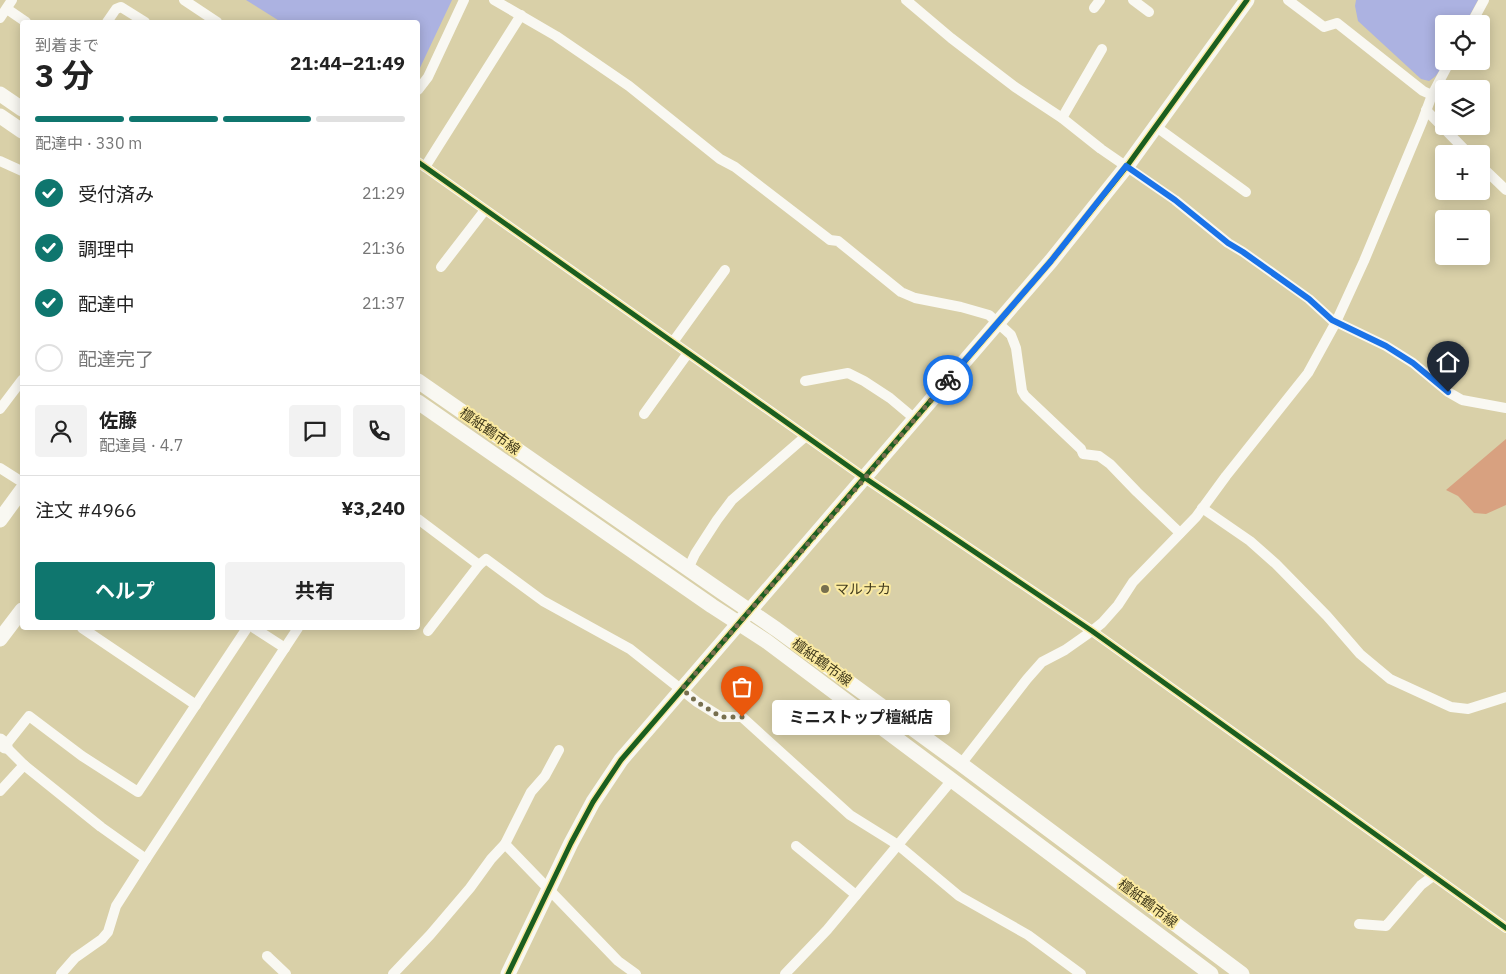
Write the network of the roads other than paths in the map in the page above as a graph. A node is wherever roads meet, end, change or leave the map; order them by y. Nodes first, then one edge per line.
1 (184, 0) edge
2 (464, 0) edge
3 (494, 0) edge
4 (906, 0) edge
5 (1133, 0) edge
6 (1247, 0) edge
7 (1288, 0) edge
8 (1484, 0) edge
9 (10, 4) edge
10 (123, 4) edge
11 (1149, 12) dead end
12 (521, 15) junction
13 (1476, 15) edge
14 (0, 18) edge
15 (24, 20) edge
16 (108, 20) edge
17 (143, 20) edge
18 (213, 20) edge
19 (1102, 49) dead end
20 (1445, 70) edge
21 (420, 87) edge
22 (0, 94) edge
23 (1432, 95) junction
24 (20, 108) edge
25 (1426, 110) junction
26 (0, 116) edge
27 (1062, 118) junction
28 (1155, 126) junction
29 (20, 130) edge
30 (1460, 145) edge
31 (0, 161) edge
32 (421, 165) edge
33 (1126, 166) junction
34 (20, 170) edge
35 (1490, 175) edge
36 (1506, 190) edge
37 (1246, 192) dead end
38 (485, 210) junction
39 (441, 267) dead end
40 (725, 270) dead end
41 (1336, 322) junction
42 (997, 323) junction
43 (673, 342) junction
44 (688, 353) junction
45 (805, 381) dead end
46 (420, 382) edge
47 (20, 383) edge
48 (420, 403) edge
49 (1506, 408) edge
50 (0, 409) edge
51 (644, 414) dead end
52 (915, 419) junction
53 (806, 436) junction
54 (0, 468) edge
55 (865, 478) junction
56 (20, 481) edge
57 (20, 493) edge
58 (1202, 508) junction
59 (0, 520) edge
60 (420, 521) edge
61 (1180, 533) junction
62 (479, 565) junction
63 (688, 569) junction
64 (749, 610) junction
65 (20, 613) edge
66 (738, 623) junction
67 (85, 630) edge
68 (245, 630) edge
69 (257, 630) edge
70 (297, 630) edge
71 (428, 631) dead end
72 (1092, 631) junction
73 (0, 639) edge
74 (285, 648) junction
75 (682, 689) junction
76 (1506, 698) edge
77 (196, 705) junction
78 (3, 744) edge
79 (559, 750) dead end
80 (961, 764) junction
81 (24, 765) junction
82 (952, 780) junction
83 (0, 791) edge
84 (505, 844) junction
85 (898, 845) junction
86 (796, 846) dead end
87 (146, 859) junction
88 (1433, 876) junction
89 (548, 890) junction
90 (856, 895) junction
91 (1359, 924) dead end
92 (1506, 928) edge
93 (267, 956) dead end
94 (60, 974) edge
95 (286, 974) edge
96 (393, 974) edge
97 (508, 974) edge
98 (636, 974) edge
99 (785, 974) edge
100 (1081, 974) edge
101 (1211, 974) edge
102 (1242, 974) edge

1 - 18 street
2 - 21 street
3 - 12 street
4 - 27 street
5 - 11 street
6 - 28 main road
7 - 23 street
8 - 13 street
9 - 14 street
9 - 15 street
10 - 16 street
10 - 17 street
12 - 32 street
12 - 42 street
19 - 27 street
20 - 23 street
22 - 24 main road
23 - 25 street
25 - 30 street
25 - 41 street
26 - 29 main road
27 - 33 street
28 - 33 main road
28 - 37 street
31 - 34 street
32 - 38 street
33 - 41 street
33 - 42 main road
35 - 36 street
38 - 39 street
38 - 43 street
40 - 43 street
41 - 49 street
41 - 58 street
42 - 52 main road
42 - 61 street
43 - 44 street
44 - 51 street
44 - 53 street
45 - 52 street
46 - 63 main road, 檀紙鶴市線
47 - 50 street
48 - 66 main road, 檀紙鶴市線
52 - 55 main road
53 - 55 street
53 - 63 street
54 - 56 street
55 - 64 main road
55 - 72 street
57 - 59 main road
58 - 61 street
58 - 76 street
60 - 62 street
61 - 72 street
62 - 71 street
62 - 75 street
63 - 64 main road, 檀紙鶴市線
64 - 66 main road
64 - 80 main road, 檀紙鶴市線
65 - 73 main road
66 - 75 main road
66 - 82 main road, 檀紙鶴市線
67 - 77 street
68 - 77 street
69 - 74 street
70 - 74 street
72 - 80 street
72 - 88 street
74 - 87 street
75 - 85 street
75 - 89 main road
77 - 78 street
78 - 81 street
79 - 84 street
80 - 102 main road, 檀紙鶴市線
81 - 83 street
81 - 87 street
82 - 85 street
82 - 101 main road, 檀紙鶴市線
84 - 89 street
84 - 96 street
85 - 90 street
85 - 100 street
86 - 90 street
87 - 94 street
88 - 91 street
88 - 92 street
89 - 97 main road
89 - 98 street
90 - 99 street
93 - 95 street

